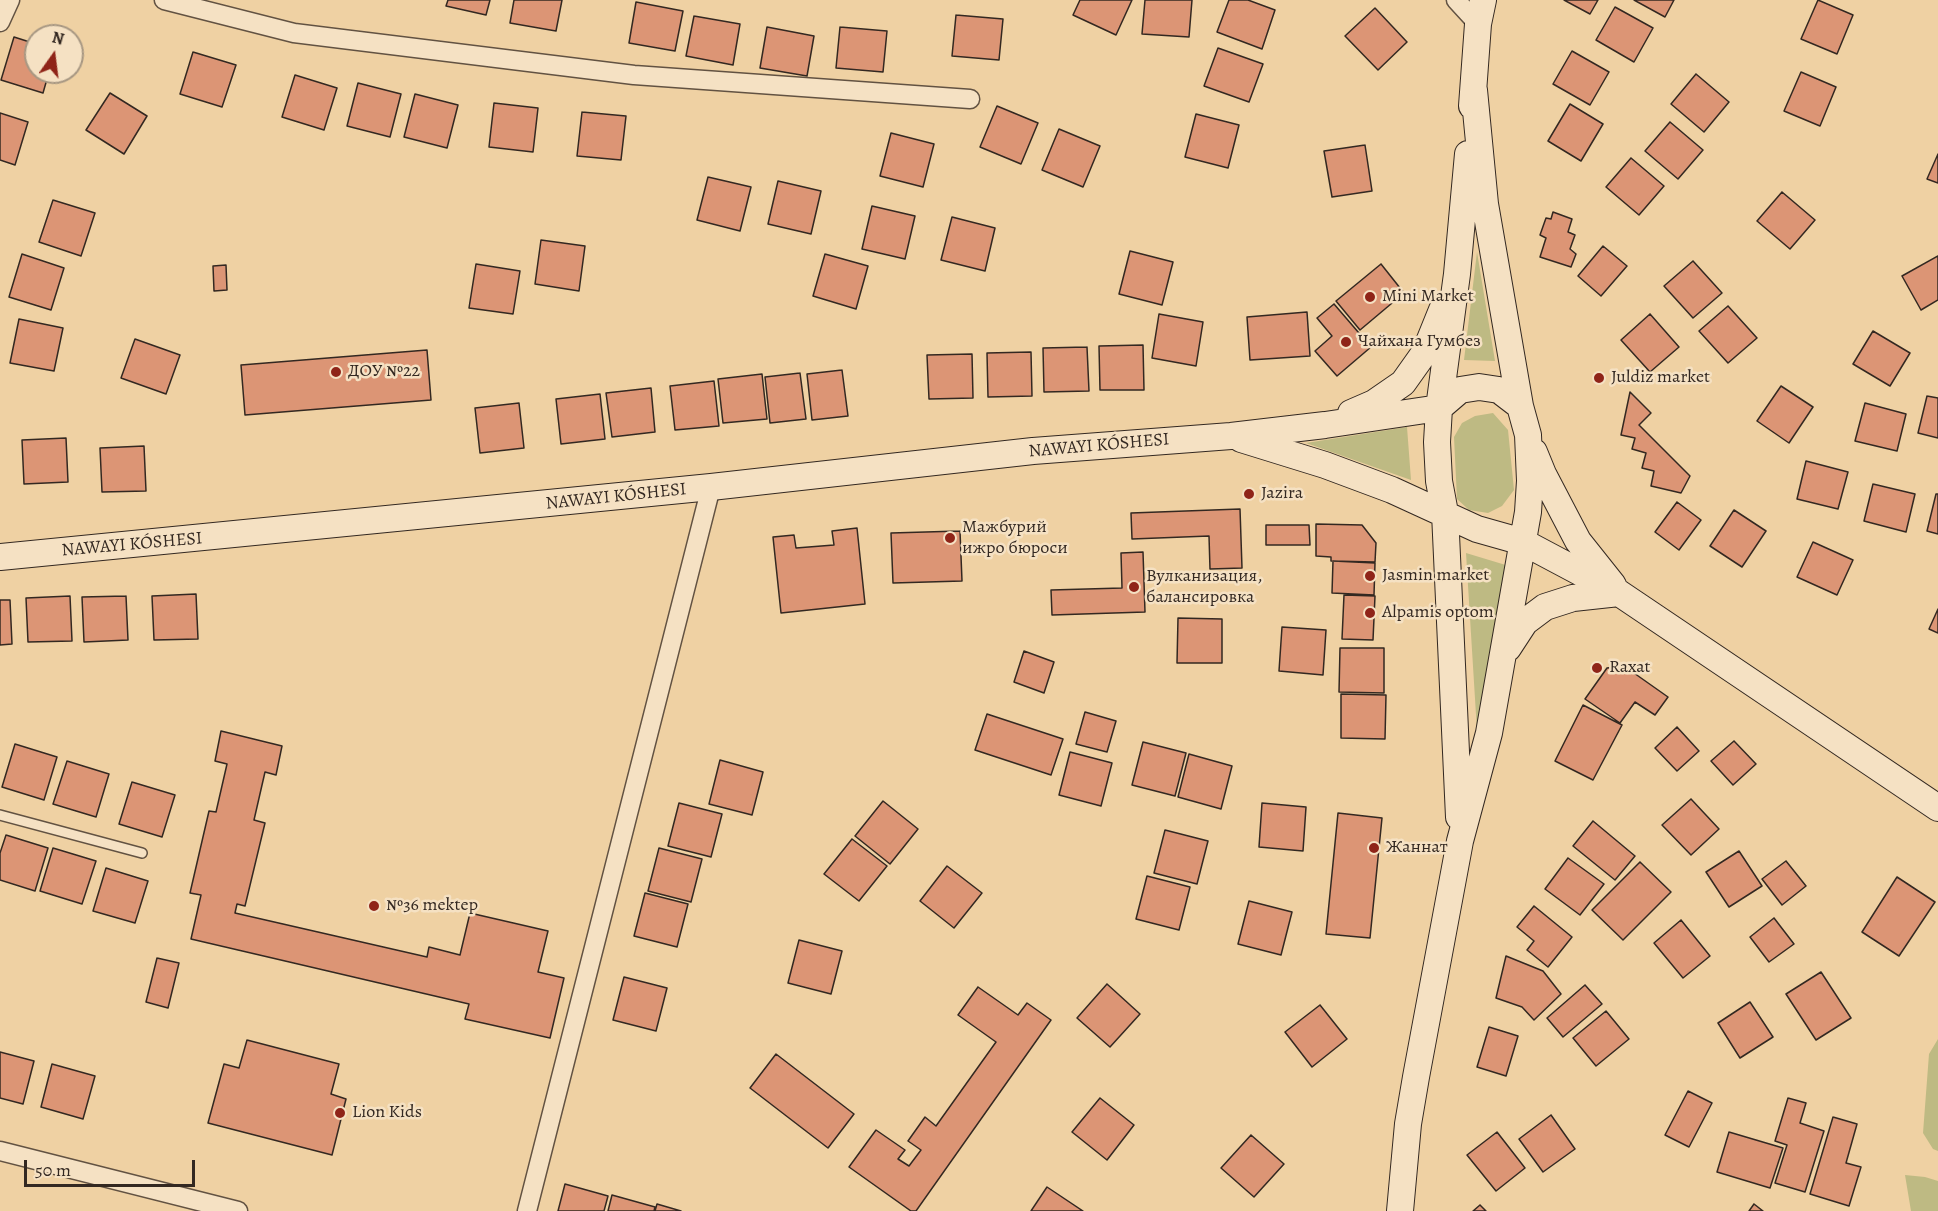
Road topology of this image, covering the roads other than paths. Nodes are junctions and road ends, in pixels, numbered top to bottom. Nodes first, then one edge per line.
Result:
1 (10, 0) edge
2 (164, 0) edge
3 (1456, 0) edge
4 (1481, 12) edge
5 (0, 22) edge
6 (1474, 90) junction
7 (970, 99) dead end
8 (1457, 274) junction
9 (1520, 406) junction
10 (1439, 408) junction
11 (1324, 425) junction
12 (1528, 435) junction
13 (1231, 436) junction
14 (711, 487) junction
15 (1445, 513) junction
16 (1523, 542) junction
17 (0, 557) edge
18 (1619, 593) junction
19 (1502, 656) junction
20 (1938, 808) edge
21 (0, 815) edge
22 (1460, 841) junction
23 (142, 853) dead end
24 (0, 1151) edge
25 (238, 1211) edge
26 (526, 1211) edge
27 (1400, 1211) edge

1 - 5 street
2 - 7 street
3 - 4 street
4 - 6 main road
6 - 8 main road
6 - 9 main road
8 - 10 main road
8 - 11 main road
9 - 10 main road
9 - 12 main road
10 - 11 main road
10 - 15 main road
11 - 13 main road
12 - 16 main road
12 - 18 main road
13 - 14 main road
13 - 15 main road
14 - 17 main road
14 - 26 street
15 - 16 main road
15 - 22 main road
16 - 18 main road
16 - 19 main road
18 - 19 main road
18 - 20 main road
19 - 22 main road
21 - 23 lane
22 - 27 main road
24 - 25 street

